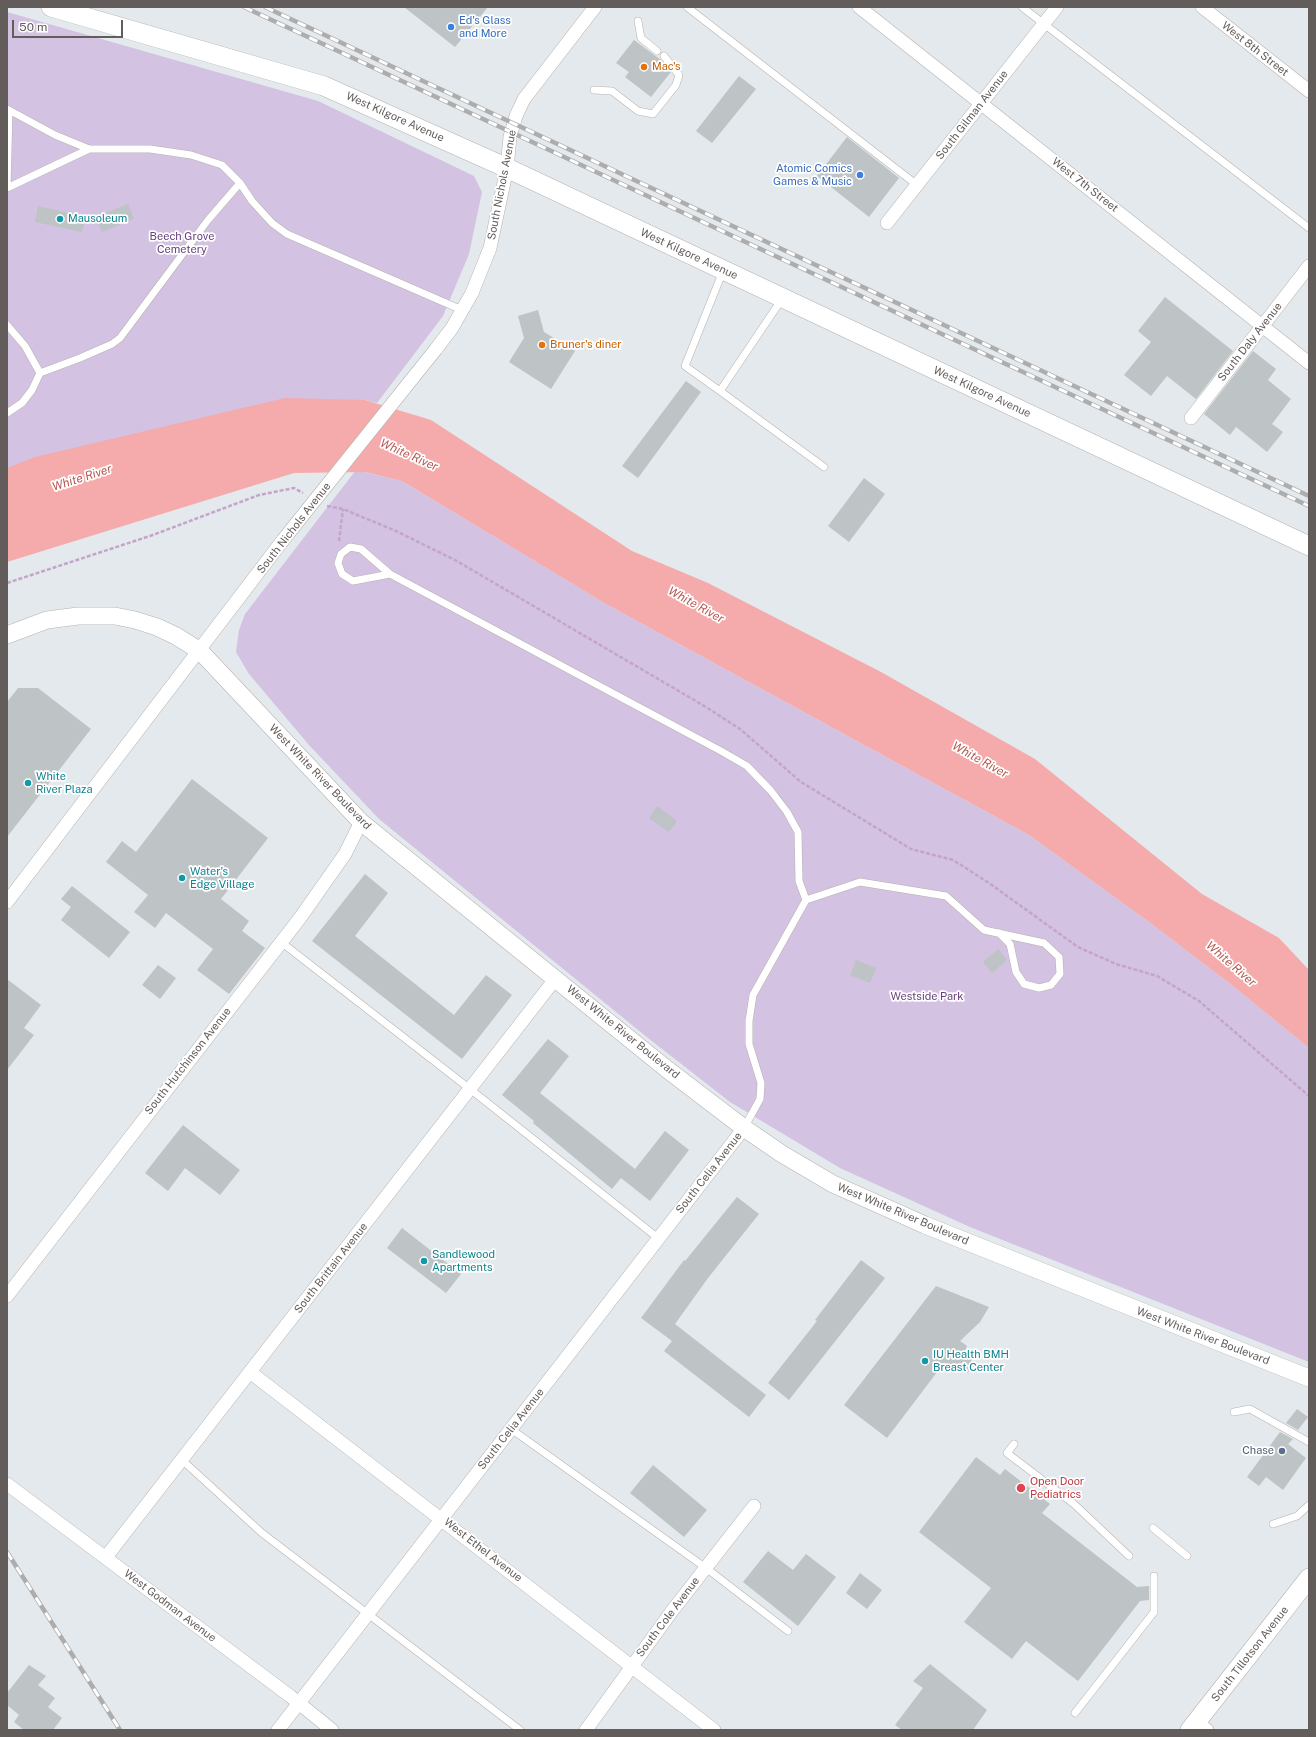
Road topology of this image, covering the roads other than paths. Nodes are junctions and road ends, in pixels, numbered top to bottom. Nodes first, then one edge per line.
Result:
1 (50, 7) edge
2 (595, 7) edge
3 (687, 7) edge
4 (859, 7) edge
5 (1022, 7) edge
6 (1057, 7) edge
7 (1202, 7) edge
8 (638, 21) dead end
9 (1044, 24) junction
10 (657, 51) dead end
11 (664, 56) dead end
12 (594, 90) dead end
13 (1309, 91) edge
14 (981, 103) junction
15 (8, 109) edge
16 (89, 149) junction
17 (507, 168) junction
18 (240, 183) junction
19 (917, 185) junction
20 (7, 188) edge
21 (888, 223) dead end
22 (1309, 228) edge
23 (1309, 266) edge
24 (724, 270) junction
25 (782, 298) junction
26 (462, 310) junction
27 (7, 325) edge
28 (1262, 326) junction
29 (1309, 363) edge
30 (40, 373) junction
31 (720, 390) junction
32 (7, 413) edge
33 (1191, 418) dead end
34 (824, 467) dead end
35 (1309, 546) edge
36 (390, 574) junction
37 (7, 635) edge
38 (200, 651) junction
39 (361, 822) junction
40 (806, 900) junction
41 (7, 902) edge
42 (999, 933) junction
43 (281, 942) junction
44 (556, 978) junction
45 (470, 1089) junction
46 (744, 1128) junction
47 (658, 1238) junction
48 (7, 1296) edge
49 (250, 1372) junction
50 (1309, 1378) edge
51 (1234, 1412) dead end
52 (511, 1429) junction
53 (1309, 1442) edge
54 (1014, 1444) dead end
55 (182, 1460) junction
56 (7, 1484) edge
57 (1309, 1505) edge
58 (754, 1506) dead end
59 (442, 1519) junction
60 (1273, 1524) dead end
61 (1153, 1528) dead end
62 (1130, 1556) dead end
63 (1187, 1556) dead end
64 (106, 1558) junction
65 (706, 1568) junction
66 (1154, 1576) dead end
67 (1309, 1578) edge
68 (368, 1613) junction
69 (788, 1631) dead end
70 (632, 1666) junction
71 (298, 1704) junction
72 (1075, 1713) dead end
73 (1198, 1727) edge
74 (278, 1730) edge
75 (332, 1730) edge
76 (520, 1730) edge
77 (586, 1730) edge
78 (714, 1730) edge

1 - 17 main road, West Kilgore Avenue
2 - 17 street, South Nichols Avenue
3 - 19 lane
4 - 14 street, West 7th Street
5 - 9 lane
6 - 9 street, South Gilman Avenue
7 - 13 street, West 8th Street
8 - 10 lane
9 - 14 street, South Gilman Avenue
9 - 22 lane
11 - 12 lane
14 - 19 street, South Gilman Avenue
14 - 28 street, West 7th Street
15 - 16 lane
15 - 20 lane
16 - 18 lane
16 - 20 lane
17 - 24 main road, West Kilgore Avenue
17 - 26 street, South Nichols Avenue
18 - 26 lane
18 - 30 lane
19 - 21 street, South Gilman Avenue
23 - 28 street, South Daly Avenue
24 - 25 main road, West Kilgore Avenue
24 - 31 lane
25 - 31 lane
25 - 35 main road, West Kilgore Avenue
26 - 38 street, South Nichols Avenue, bridge
27 - 30 lane
28 - 29 street, West 7th Street
28 - 33 street, South Daly Avenue
30 - 32 lane
31 - 34 lane
36 - 36 lane
36 - 40 lane
37 - 38 street, West White River Boulevard
38 - 39 street, West White River Boulevard
38 - 41 street, South Nichols Avenue
39 - 43 street, South Hutchinson Avenue
39 - 44 street, West White River Boulevard
40 - 42 lane
40 - 46 lane
42 - 42 lane
43 - 45 lane
43 - 48 street, South Hutchinson Avenue
44 - 45 street, South Brittain Avenue
44 - 46 street, West White River Boulevard
45 - 47 lane
45 - 49 street, South Brittain Avenue
46 - 47 street, South Celia Avenue
46 - 50 street, West White River Boulevard
47 - 52 street, South Celia Avenue
49 - 55 street, South Brittain Avenue
49 - 59 street, West Ethel Avenue
51 - 53 lane
52 - 59 street, South Celia Avenue
52 - 65 lane
54 - 62 lane
55 - 64 street, South Brittain Avenue
55 - 68 lane
56 - 64 street, West Godman Avenue
57 - 60 lane
58 - 65 street, South Cole Avenue
59 - 68 street, South Celia Avenue
59 - 70 street, West Ethel Avenue
61 - 63 lane
64 - 71 street, West Godman Avenue
65 - 69 lane
65 - 70 street, South Cole Avenue
66 - 72 lane
67 - 73 main road, South Tillotson Avenue
68 - 71 street, South Celia Avenue
68 - 76 lane
70 - 77 street, South Cole Avenue
70 - 78 street, West Ethel Avenue
71 - 74 street, South Celia Avenue
71 - 75 street, West Godman Avenue

